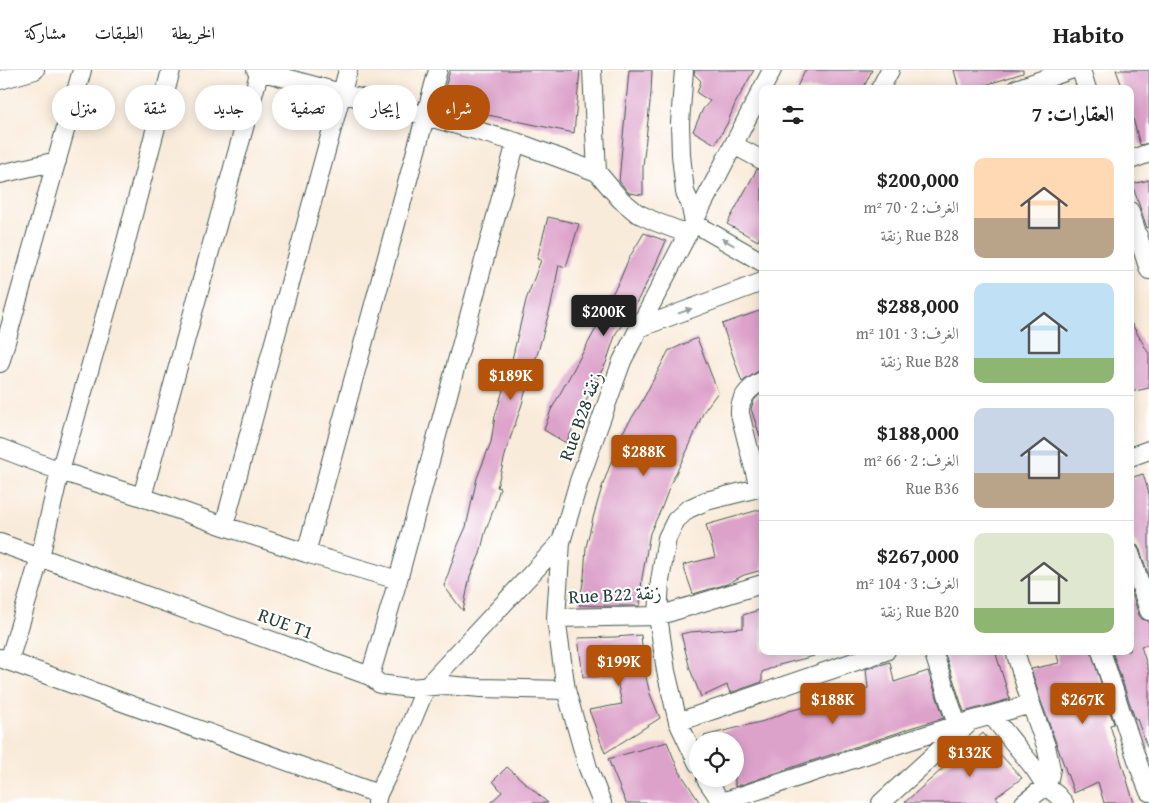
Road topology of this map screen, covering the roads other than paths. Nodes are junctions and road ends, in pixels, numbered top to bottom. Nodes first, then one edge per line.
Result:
1 (35, 70) edge
2 (82, 70) edge
3 (171, 70) edge
4 (259, 70) edge
5 (348, 70) edge
6 (438, 70) edge
7 (592, 70) edge
8 (684, 70) edge
9 (772, 70) edge
10 (890, 70) edge
11 (1070, 70) edge
12 (1080, 70) edge
13 (0, 80) edge
14 (312, 85) edge
15 (764, 85) edge
16 (882, 85) edge
17 (1027, 85) edge
18 (1086, 85) edge
19 (343, 86) edge
20 (343, 94) edge
21 (759, 96) edge
22 (426, 116) junction
23 (331, 130) edge
24 (516, 142) junction
25 (734, 145) junction
26 (1149, 153) edge
27 (759, 158) edge
28 (1134, 159) edge
29 (57, 161) junction
30 (597, 172) junction
31 (0, 174) edge
32 (1134, 223) edge
33 (691, 228) junction
34 (759, 261) edge
35 (1149, 270) edge
36 (759, 283) edge
37 (5, 327) edge
38 (639, 328) junction
39 (0, 363) edge
40 (759, 382) edge
41 (0, 448) edge
42 (1149, 450) edge
43 (1134, 456) edge
44 (60, 471) junction
45 (759, 480) edge
46 (759, 488) edge
47 (142, 497) junction
48 (224, 526) junction
49 (561, 542) junction
50 (0, 543) edge
51 (306, 553) junction
52 (40, 557) junction
53 (1134, 565) edge
54 (398, 580) junction
55 (759, 585) edge
56 (1149, 611) edge
57 (658, 616) junction
58 (556, 618) junction
59 (874, 655) edge
60 (934, 655) edge
61 (1015, 655) edge
62 (1103, 655) edge
63 (5, 660) edge
64 (370, 676) junction
65 (426, 687) junction
66 (566, 690) junction
67 (1031, 704) junction
68 (992, 716) junction
69 (678, 722) junction
70 (964, 723) junction
71 (689, 745) edge
72 (1145, 768) edge
73 (1046, 786) junction
74 (711, 787) edge
75 (1149, 792) edge
76 (377, 798) edge
77 (602, 803) edge
78 (722, 803) edge
79 (882, 803) edge
80 (1024, 803) edge
81 (1064, 803) edge

1 - 13 street
2 - 29 street
3 - 44 street
4 - 14 street
4 - 47 street
5 - 19 street
6 - 22 street
7 - 30 street
8 - 33 street
9 - 15 street, Rue B28 زنقة
10 - 16 street
11 - 17 street
12 - 18 street
20 - 22 street
21 - 25 street, Rue B28 زنقة
22 - 24 street
22 - 51 street
23 - 48 street
24 - 30 street
24 - 54 street
25 - 27 street
25 - 33 street, Rue B28 زنقة
26 - 28 street
29 - 31 street
29 - 37 street
30 - 33 street
32 - 35 street
34 -> 33 street
33 - 38 street, Rue B28 زنقة
38 -> 36 street
37 - 39 street
38 - 49 street, Rue B28 زنقة
40 - 45 street
41 - 44 street
42 - 43 street
44 - 47 street
44 - 52 street
46 - 57 street
47 - 48 street
48 - 51 street
49 - 58 street, Rue B28 زنقة
49 - 65 street
50 - 52 street, RUE T1
51 - 54 street
52 - 63 street
52 - 64 street, RUE T1
53 - 56 street
54 - 64 street
55 - 57 street, Rue B22 زنقة
57 - 58 street, Rue B22 زنقة
57 - 69 street
58 - 66 street, Rue B28 زنقة
59 - 69 street
60 - 70 street
61 - 67 street
62 - 72 street
63 - 76 street
64 - 65 street, RUE T1
65 - 66 street, RUE T1
65 - 76 street
66 - 77 street, Rue B28 زنقة
67 - 68 street
67 - 73 street
68 - 70 street
68 - 73 street
69 - 71 street
70 - 78 street
70 - 79 street
72 - 75 street
73 - 80 street
73 - 81 street
74 - 78 street

